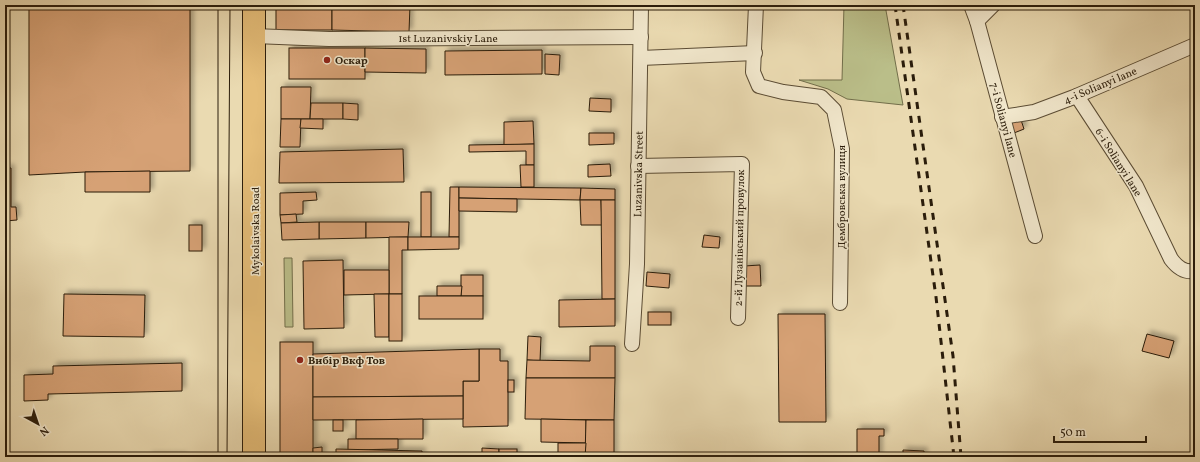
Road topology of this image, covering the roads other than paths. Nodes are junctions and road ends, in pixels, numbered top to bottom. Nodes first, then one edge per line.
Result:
1 (254, 5) edge
2 (641, 5) edge
3 (756, 5) edge
4 (972, 5) edge
5 (994, 5) edge
6 (977, 21) junction
7 (254, 36) junction
8 (641, 37) junction
9 (1195, 45) edge
10 (755, 53) junction
11 (641, 58) junction
12 (1077, 96) junction
13 (1002, 117) junction
14 (638, 166) junction
15 (1035, 236) dead end
16 (1188, 270) edge
17 (840, 303) dead end
18 (738, 318) dead end
19 (632, 344) dead end
20 (254, 457) edge

1 - 7 main road, Mykolaivska Road
2 - 8 street, Luzanivska Street
3 - 10 street, Дембровська вулиця
4 - 6 street, 7-i Solianyi lane
5 - 6 street
6 - 13 street, 7-i Solianyi lane
7 - 8 street, 1st Luzanivskiy Lane
7 - 20 main road, Mykolaivska Road
8 - 11 street, Luzanivska Street
9 - 12 street, 4-i Solianyi lane
10 - 11 street
10 - 17 street, Дембровська вулиця
11 - 14 street, Luzanivska Street
12 - 13 street, 4-i Solianyi lane
12 - 16 street, 6-i Solianyi lane
13 - 15 street, 7-i Solianyi lane
14 - 18 street, 2-й Лузанівський провулок
14 - 19 street, Luzanivska Street

